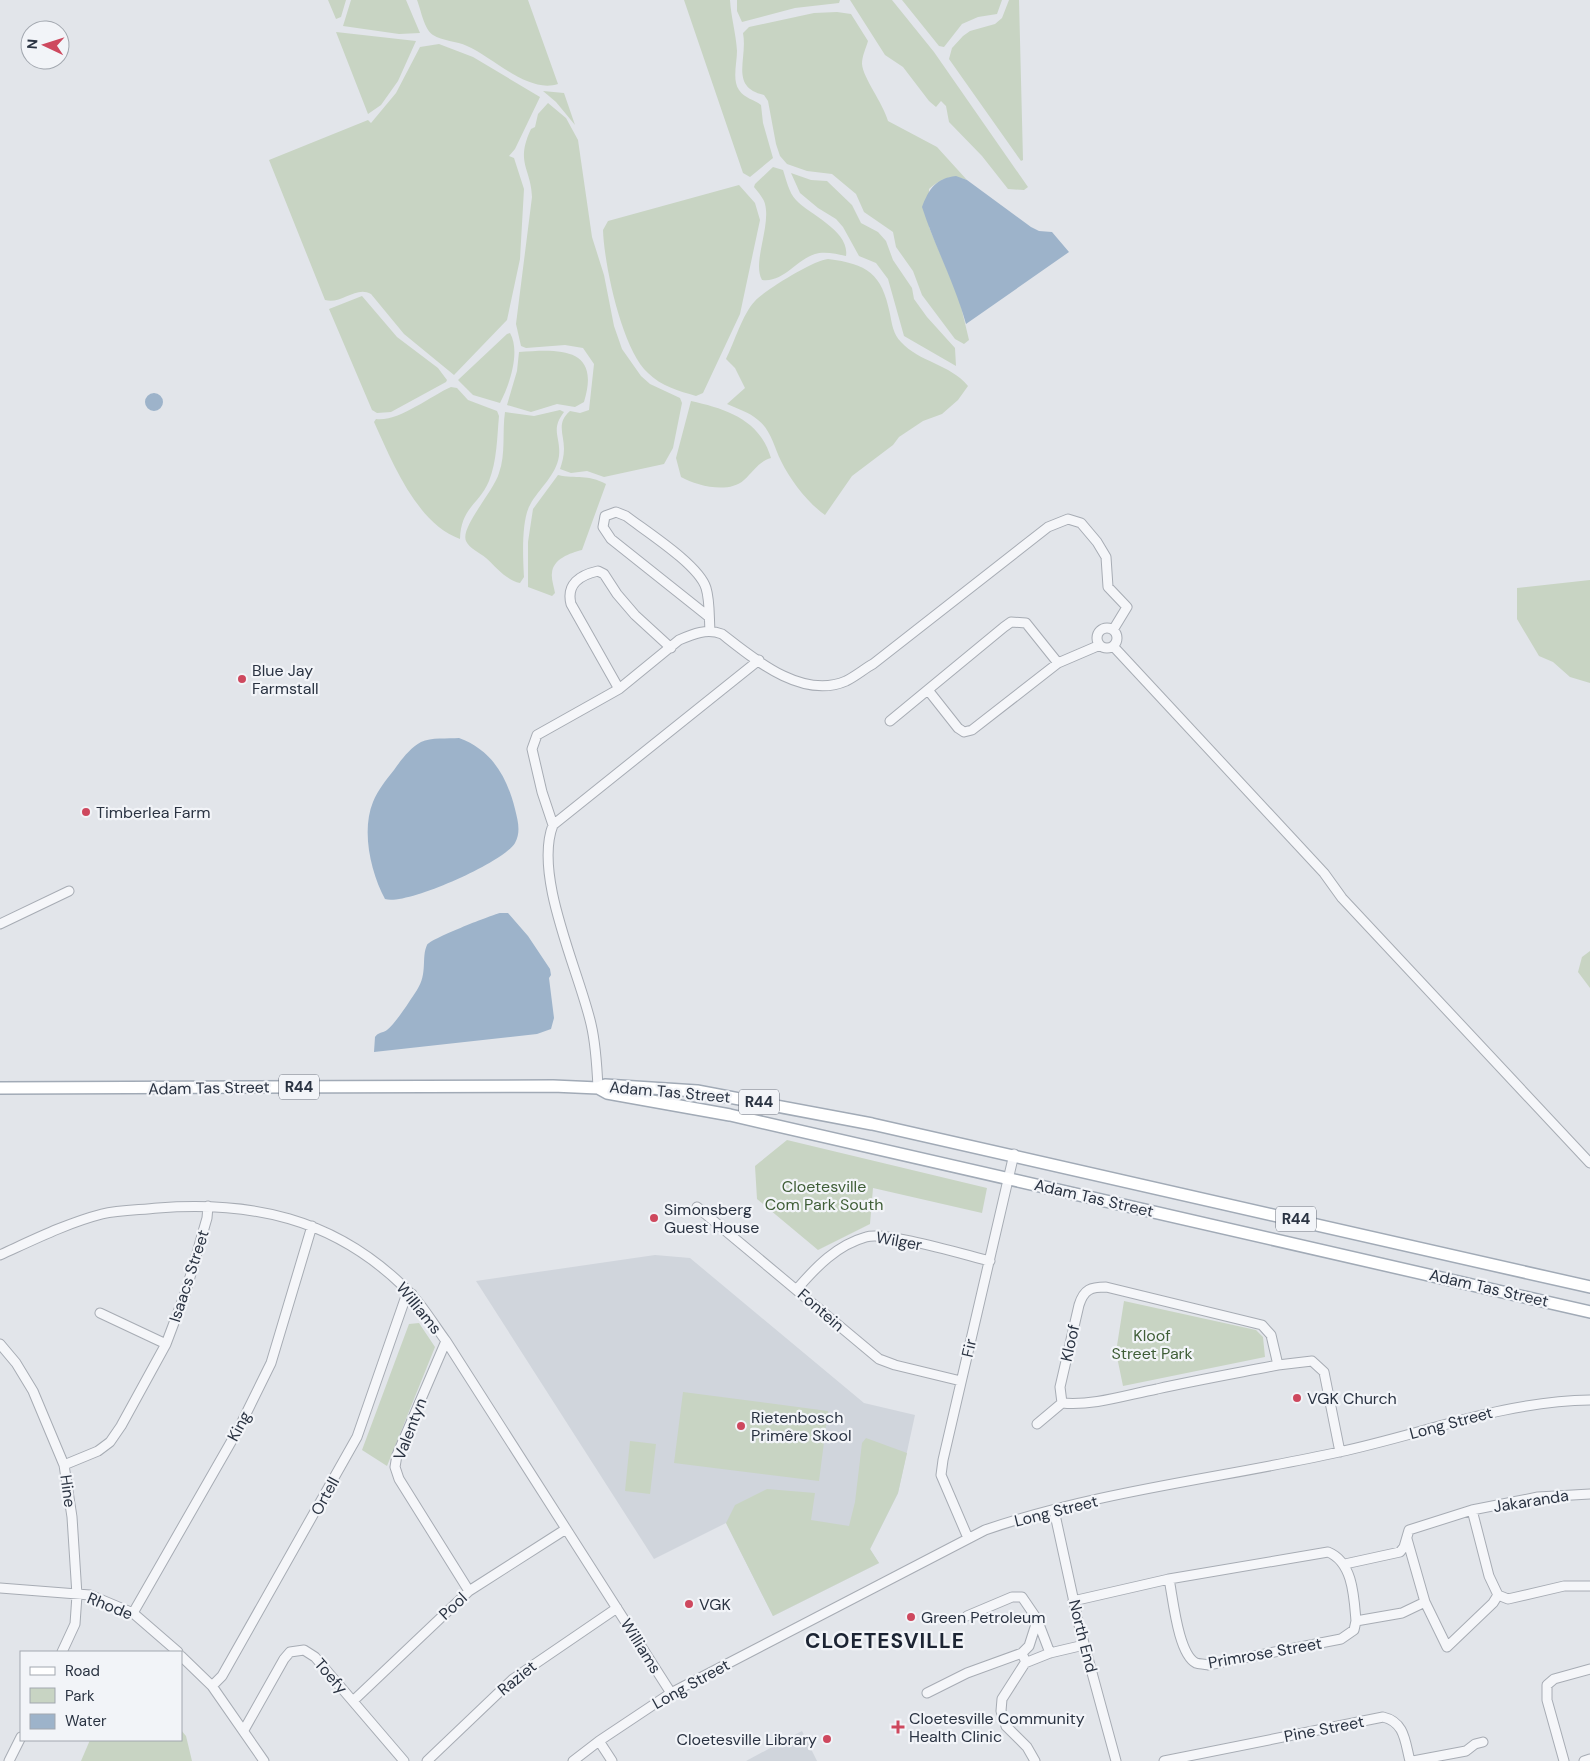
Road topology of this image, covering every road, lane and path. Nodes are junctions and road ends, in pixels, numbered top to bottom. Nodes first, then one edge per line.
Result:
1 (709, 617) junction
2 (1113, 630) junction
3 (710, 631) junction
4 (1100, 645) junction
5 (1113, 646) junction
6 (671, 648) junction
7 (759, 660) junction
8 (1058, 663) junction
9 (619, 689) junction
10 (928, 690) junction
11 (890, 721) dead end
12 (553, 825) junction
13 (69, 891) dead end
14 (0, 924) edge
15 (0, 1088) edge
16 (598, 1088) junction
17 (1014, 1154) junction
18 (1590, 1163) edge
19 (1008, 1178) junction
20 (208, 1206) junction
21 (697, 1207) dead end
22 (312, 1226) junction
23 (0, 1255) edge
24 (990, 1261) junction
25 (1590, 1287) edge
26 (797, 1289) junction
27 (412, 1294) junction
28 (1590, 1312) edge
29 (100, 1313) dead end
30 (446, 1341) junction
31 (0, 1344) edge
32 (166, 1344) junction
33 (1278, 1365) junction
34 (962, 1381) junction
35 (1590, 1400) edge
36 (1062, 1403) junction
37 (1037, 1424) dead end
38 (1340, 1452) junction
39 (64, 1464) junction
40 (1590, 1494) edge
41 (1054, 1510) junction
42 (1472, 1510) junction
43 (566, 1529) junction
44 (968, 1538) junction
45 (1407, 1539) junction
46 (1345, 1564) junction
47 (1169, 1579) junction
48 (1590, 1586) edge
49 (0, 1588) edge
50 (469, 1591) junction
51 (77, 1595) junction
52 (1498, 1595) junction
53 (1073, 1601) junction
54 (1425, 1602) junction
55 (617, 1608) junction
56 (133, 1613) junction
57 (967, 1616) dead end
58 (1038, 1619) junction
59 (1356, 1621) junction
60 (1084, 1645) junction
61 (62, 1651) edge
62 (177, 1651) edge
63 (1022, 1652) junction
64 (1050, 1653) junction
65 (182, 1657) edge
66 (1025, 1663) junction
67 (1590, 1669) edge
68 (212, 1686) junction
69 (671, 1693) junction
70 (927, 1693) dead end
71 (353, 1701) junction
72 (244, 1730) junction
73 (20, 1739) edge
74 (598, 1741) junction
75 (1483, 1742) dead end
76 (1211, 1756) edge
77 (1590, 1759) edge
78 (9, 1761) edge
79 (264, 1761) edge
80 (404, 1761) edge
81 (427, 1761) edge
82 (573, 1761) edge
83 (612, 1761) edge
84 (1035, 1761) edge
85 (1116, 1761) edge
86 (1164, 1761) edge
87 (1412, 1761) edge
88 (1564, 1761) edge
89 (1584, 1761) edge

1 - 1 street
1 - 3 street
2 - 4 street
2 - 5 street
2 - 7 street
3 - 6 street
3 - 7 street
4 - 5 street
4 - 8 street
5 - 18 street
6 - 9 street
6 - 9 street
7 - 12 street
8 - 10 street
8 - 10 street
9 - 12 street
10 - 11 street
12 - 16 street
13 - 14 street
15 - 16 main road, Adam Tas Street / R44
16 - 17 main road, Adam Tas Street / R44
16 - 19 main road, Adam Tas Street / R44
17 - 19 street, Fir
17 - 25 main road, Adam Tas Street / R44
19 - 24 street, Fir
19 - 28 main road, Adam Tas Street / R44
20 - 22 street, Williams
20 - 23 street, Williams
20 - 32 street, Isaacs Street
21 - 26 street, Fontein
22 - 27 street, Williams
22 - 56 street, King
24 - 26 street, Wilger
24 - 34 street, Fir
26 - 34 street, Fontein
27 - 30 street, Williams
27 - 68 street, Ortell
29 - 32 street, Isaacs Street
30 - 43 street, Williams
30 - 50 street, Valentyn
31 - 39 street, Hine
32 - 39 street, Isaacs Street
33 - 36 street
33 - 36 street, Kloof
33 - 38 street
34 - 44 street, Fir
35 - 38 street, Long Street
36 - 37 street
38 - 41 street, Long Street
39 - 51 street, Hine
40 - 42 street, Jakaranda
41 - 44 street, Long Street
41 - 53 street, North End
42 - 45 street, Jakaranda
42 - 52 street, Jakaranda
43 - 50 street, Pool
43 - 55 street, Williams
44 - 69 street, Long Street
45 - 46 street
45 - 54 street
46 - 47 street
46 - 59 street
47 - 53 street
47 - 59 street, Primrose Street
48 - 52 street
49 - 51 street, Rhode
50 - 71 street, Pool
51 - 56 street, Rhode
51 - 61 street, Hine
52 - 54 street
53 - 60 street, North End
54 - 59 street
55 - 69 street, Williams
55 - 81 street, Raziet
56 - 62 street, Rhode
57 - 58 street
58 - 63 street
58 - 64 street
60 - 64 street
60 - 85 street, North End
63 - 66 street
63 - 70 street
64 - 66 street
65 - 68 street
66 - 84 street
67 - 88 street
68 - 72 street
69 - 74 street, Long Street
71 - 72 street, Toefy
71 - 80 street, Toefy
72 - 79 street
73 - 78 street
74 - 82 street, Long Street
74 - 83 street
75 - 87 street
76 - 86 street, Pine Street
76 - 87 street, Pine Street
77 - 89 street

